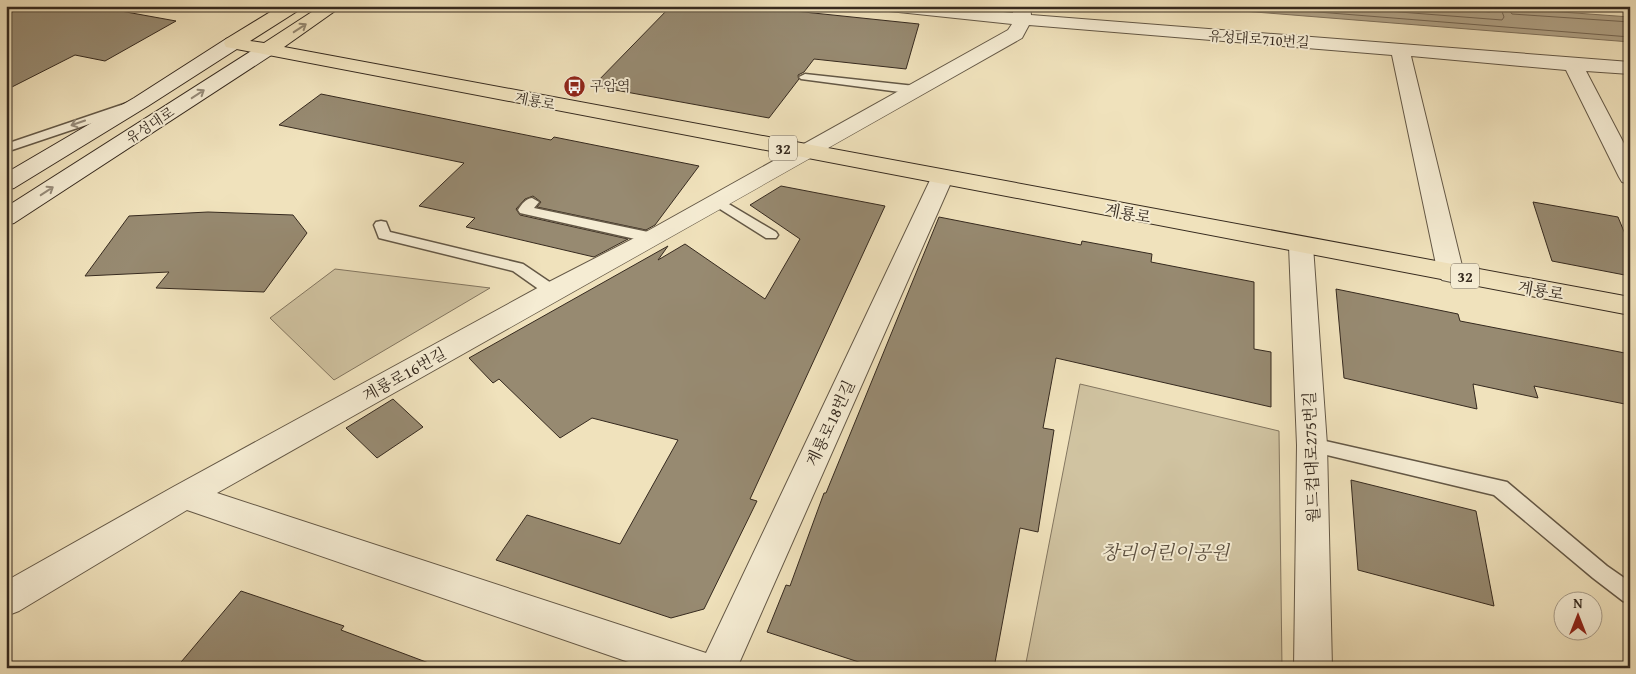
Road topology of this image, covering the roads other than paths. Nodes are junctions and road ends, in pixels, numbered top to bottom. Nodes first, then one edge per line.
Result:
1 (293, 6) edge
2 (333, 6) edge
3 (889, 6) edge
4 (1022, 13) edge
5 (233, 43) junction
6 (266, 50) junction
7 (1400, 50) junction
8 (1574, 66) junction
9 (1630, 68) edge
10 (805, 77) dead end
11 (915, 90) junction
12 (141, 102) junction
13 (6, 148) edge
14 (804, 152) junction
15 (1630, 176) edge
16 (942, 178) junction
17 (6, 183) edge
18 (717, 201) junction
19 (532, 202) dead end
20 (6, 218) edge
21 (381, 225) dead end
22 (771, 235) dead end
23 (653, 238) junction
24 (1301, 246) junction
25 (1451, 274) junction
26 (552, 291) junction
27 (1630, 306) edge
28 (1312, 445) junction
29 (184, 496) junction
30 (1630, 594) edge
31 (6, 600) edge
32 (699, 668) edge
33 (718, 668) edge
34 (1313, 668) edge

1 - 5 main road, 유성대로
6 -> 2 main road
3 - 4 street, 유성대로710번길
4 - 7 street, 유성대로710번길
4 - 11 street
5 - 6 main road, 32
5 - 12 street, 유성대로
6 - 14 main road, 계룡로 / 32
20 -> 6 street, 유성대로
7 - 8 street, 유성대로710번길
7 - 25 street
8 - 9 street, 유성대로710번길
8 - 15 street
10 - 11 lane
11 - 14 street
12 -> 13 lane
12 - 17 street, 유성대로
14 - 16 main road, 계룡로 / 32
14 - 18 street, 계룡로16번길
16 - 24 main road, 계룡로 / 32
16 - 33 street, 계룡로18번길
18 - 22 lane
18 - 23 street, 계룡로16번길
19 - 23 lane
21 - 26 lane
23 - 26 street, 계룡로16번길
24 - 25 main road, 계룡로 / 32
24 - 28 street, 월드컵대로275번길
25 - 27 main road, 계룡로 / 32
26 - 29 street, 계룡로16번길
28 - 30 lane
28 - 34 street, 월드컵대로275번길
29 - 31 street, 계룡로16번길
29 - 32 street

